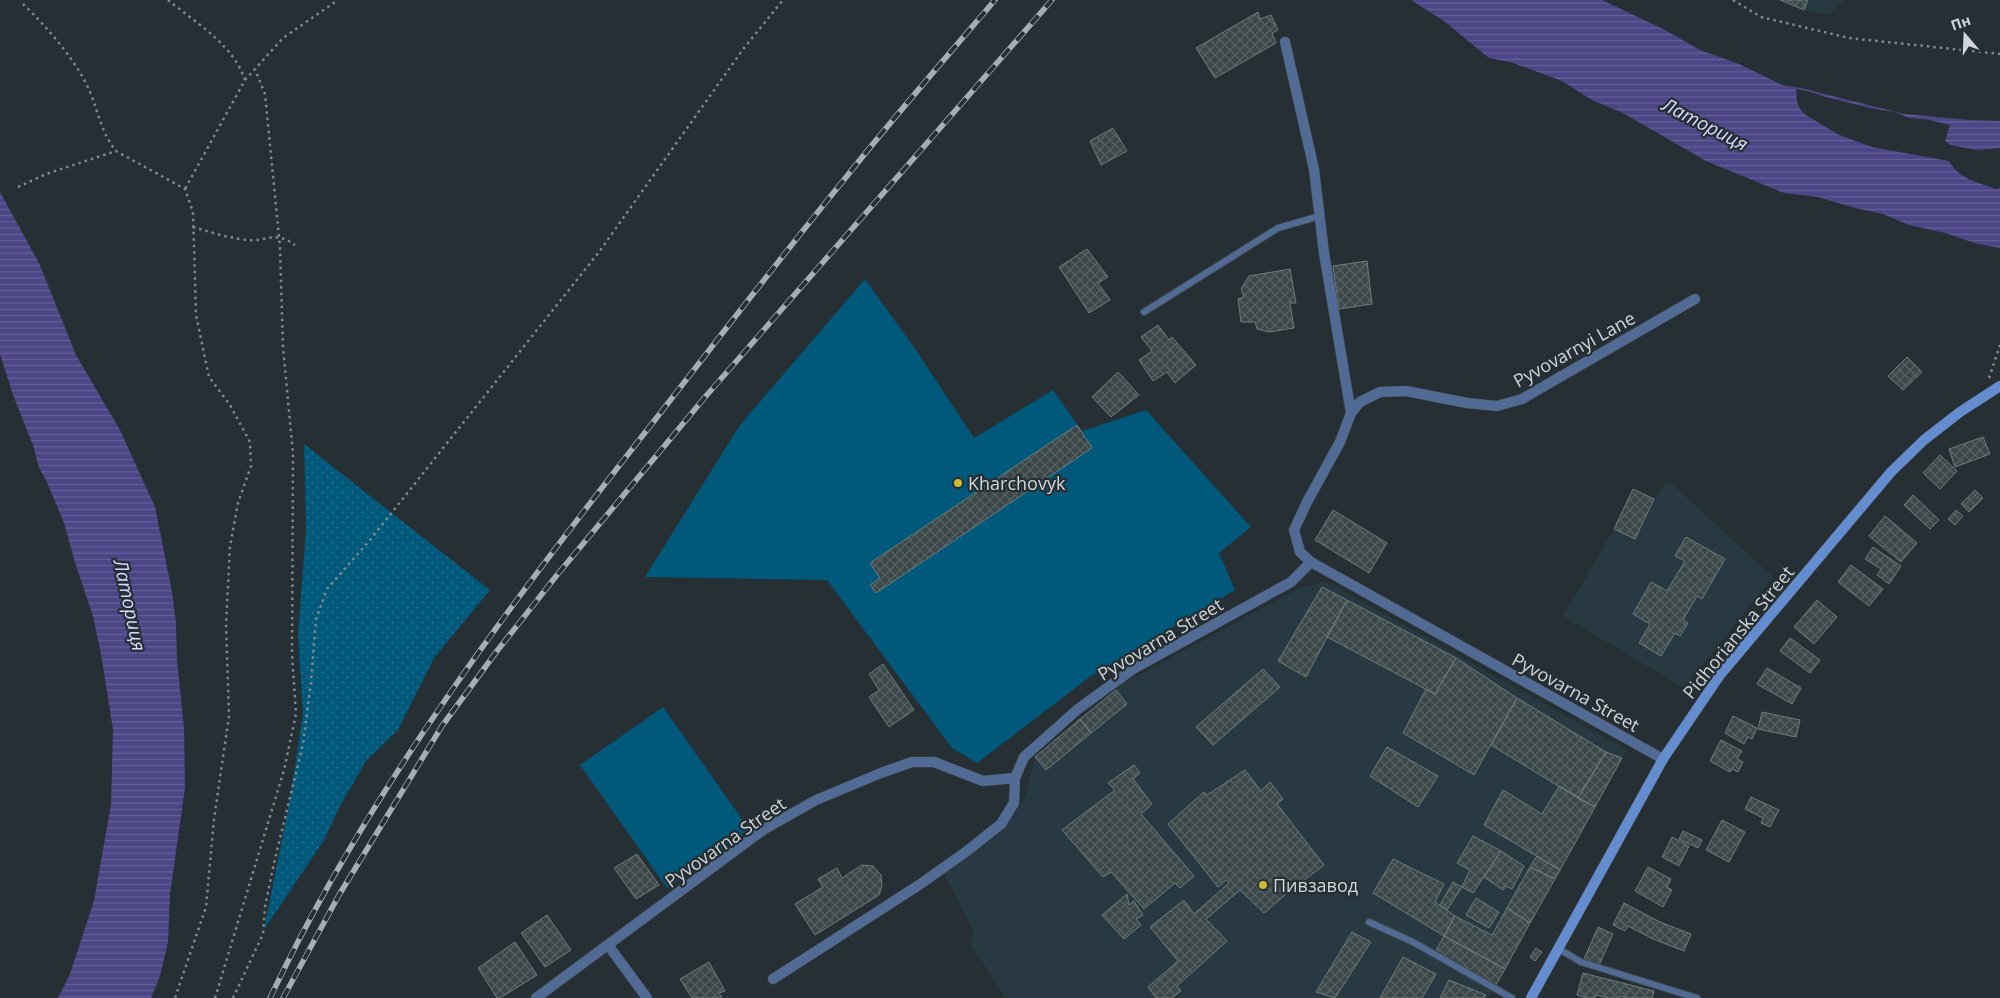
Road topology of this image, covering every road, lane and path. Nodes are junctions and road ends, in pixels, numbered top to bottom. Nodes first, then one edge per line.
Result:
1 (168, 0) edge
2 (338, 0) edge
3 (783, 0) edge
4 (1733, 0) edge
5 (24, 4) dead end
6 (1285, 42) dead end
7 (2000, 54) edge
8 (255, 69) junction
9 (245, 80) junction
10 (116, 151) junction
11 (18, 186) dead end
12 (185, 189) junction
13 (1320, 216) junction
14 (193, 227) junction
15 (279, 238) junction
16 (296, 245) dead end
17 (1695, 299) dead end
18 (1144, 312) dead end
19 (2000, 345) edge
20 (2000, 386) edge
21 (1986, 395) junction
22 (1351, 413) junction
23 (1311, 562) junction
24 (1663, 759) junction
25 (1015, 778) junction
26 (1369, 922) dead end
27 (608, 945) junction
28 (1559, 949) junction
29 (774, 979) dead end
30 (175, 998) edge
31 (215, 998) edge
32 (233, 998) edge
33 (536, 998) edge
34 (647, 998) edge
35 (1512, 998) edge
36 (1531, 998) edge
37 (1698, 998) edge

1 - 9 path
2 - 8 path
3 - 32 path
4 - 7 path
5 - 10 path
6 - 13 street, Pyvovarnyi Lane
8 - 9 path
8 - 15 path
9 - 12 path
10 - 11 path
10 - 12 path
12 - 14 path
13 - 18 lane
13 - 22 street, Pyvovarnyi Lane
14 - 15 path
14 - 30 path
15 - 16 path
15 - 31 path
17 - 22 street, Pyvovarnyi Lane
19 - 21 path
20 - 21 main road, Pidhorianska Street
21 - 24 main road, Pidhorianska Street
22 - 23 street, Pyvovarnyi Lane
23 - 24 street, Pyvovarna Street
23 - 25 street, Pyvovarna Street
24 - 28 main road, Pidhorianska Street
25 - 27 street, Pyvovarna Street
25 - 29 street
26 - 35 lane
27 - 33 street, Pyvovarna Street
27 - 34 street
28 - 36 main road, Pidhorianska Street
28 - 37 lane

